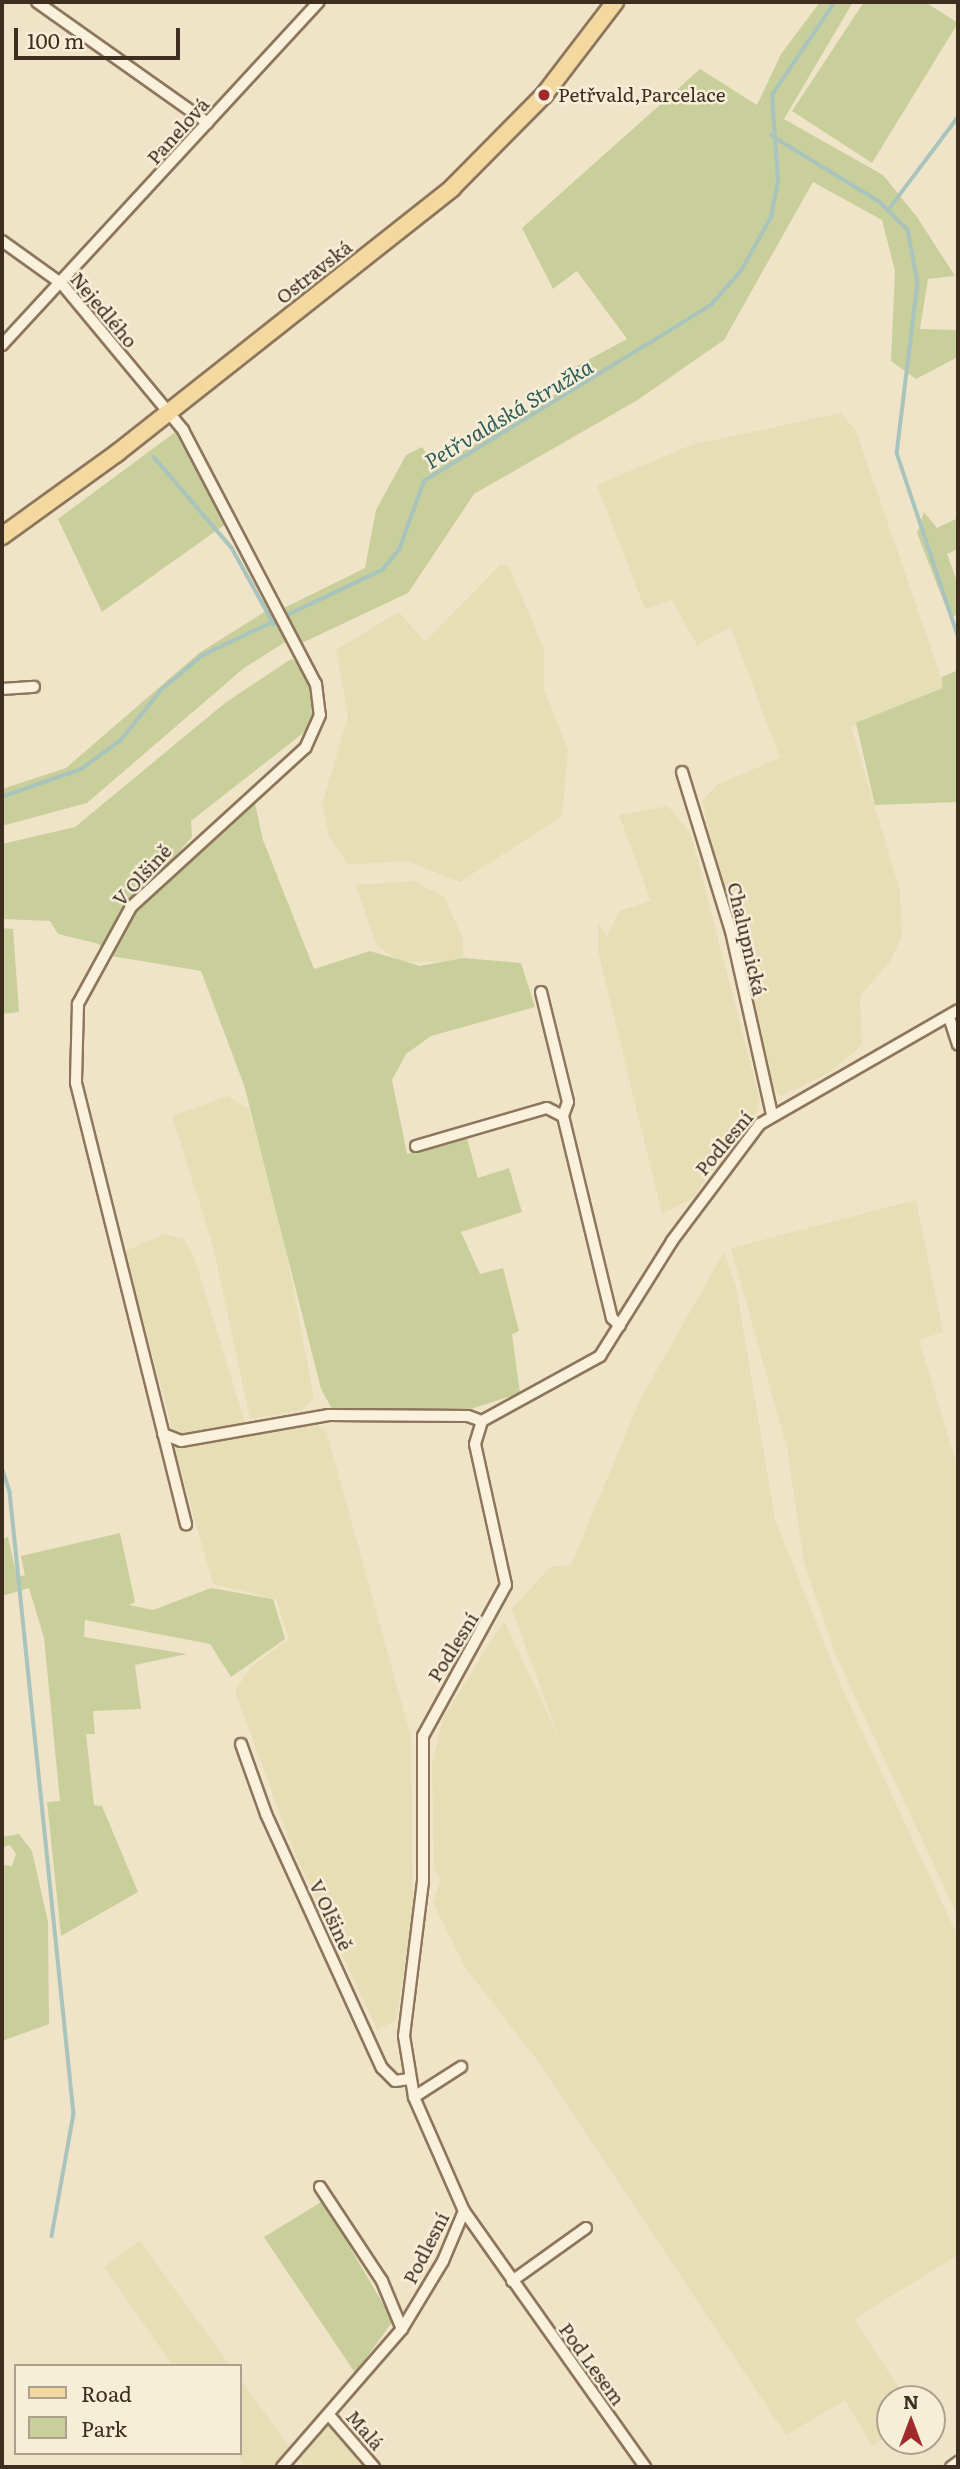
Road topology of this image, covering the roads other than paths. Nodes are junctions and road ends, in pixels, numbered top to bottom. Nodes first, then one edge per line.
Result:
1 (37, 2) edge
2 (320, 2) edge
3 (615, 2) edge
4 (208, 123) junction
5 (2, 241) edge
6 (62, 284) junction
7 (2, 345) edge
8 (169, 412) junction
9 (2, 536) edge
10 (34, 687) dead end
11 (2, 690) edge
12 (682, 772) dead end
13 (541, 992) dead end
14 (958, 1010) edge
15 (948, 1017) junction
16 (958, 1045) edge
17 (772, 1115) junction
18 (563, 1116) junction
19 (416, 1146) dead end
20 (620, 1326) junction
21 (482, 1421) junction
22 (163, 1434) junction
23 (186, 1525) dead end
24 (241, 1744) dead end
25 (461, 2067) dead end
26 (409, 2079) junction
27 (414, 2097) junction
28 (320, 2187) dead end
29 (464, 2211) junction
30 (586, 2228) dead end
31 (512, 2281) junction
32 (402, 2329) junction
33 (329, 2415) junction
34 (958, 2462) edge
35 (282, 2467) edge
36 (374, 2467) edge
37 (645, 2467) edge
38 (951, 2467) edge

1 - 4 street
2 - 4 street, Panelová
3 - 8 main road, Ostravská
4 - 6 street, Panelová
5 - 6 street, Nejedlého
6 - 7 street, Panelová
6 - 8 street, Nejedlého
8 - 9 main road, Ostravská
8 - 22 street, V Olšině
10 - 11 street
12 - 17 street, Chalupnická
13 - 18 street
14 - 15 street, Podlesní
15 - 16 street
15 - 17 street, Podlesní
17 - 20 street, Podlesní
18 - 19 street
18 - 20 street
20 - 21 street, Podlesní
21 - 22 street
21 - 26 street, Podlesní
22 - 23 street, V Olšině
24 - 26 street, V Olšině
25 - 27 street
26 - 27 street, Podlesní
27 - 29 street, Podlesní
28 - 32 street
29 - 31 street, Pod Lesem
29 - 32 street, Podlesní
30 - 31 street
31 - 37 street, Pod Lesem
32 - 33 street, Podlesní
33 - 35 street, Podlesní
33 - 36 street, Malá
34 - 38 street

